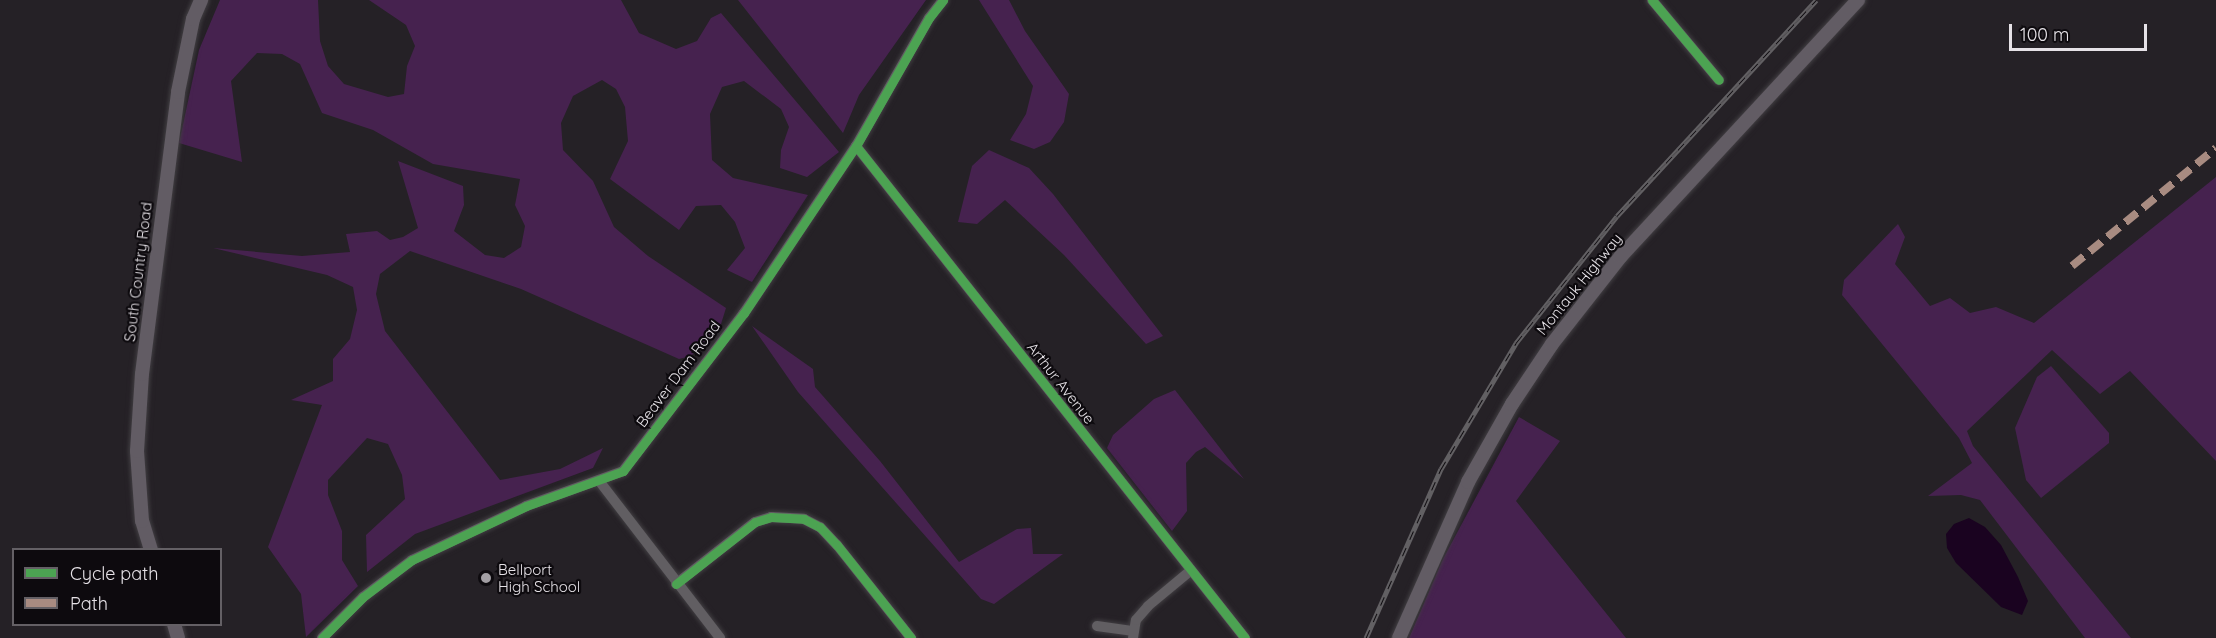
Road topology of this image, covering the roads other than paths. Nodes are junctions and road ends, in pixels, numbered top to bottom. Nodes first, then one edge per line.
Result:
1 (201, 0) edge
2 (943, 0) edge
3 (1652, 0) edge
4 (1858, 0) edge
5 (1719, 80) dead end
6 (856, 146) junction
7 (600, 482) junction
8 (151, 548) edge
9 (1190, 571) junction
10 (676, 584) junction
11 (1097, 626) dead end
12 (1133, 634) edge
13 (322, 638) edge
14 (720, 638) edge
15 (911, 638) edge
16 (1245, 638) edge
17 (1399, 638) edge

1 - 8 main road, South Country Road
2 - 6 street, Beaver Dam Road
3 - 5 street
4 - 17 main road, Montauk Highway
6 - 7 street, Beaver Dam Road
6 - 9 street, Arthur Avenue
7 - 10 street
7 - 13 street, Beaver Dam Road
9 - 12 street
9 - 16 street, Arthur Avenue
10 - 14 street
10 - 15 street
11 - 12 street

